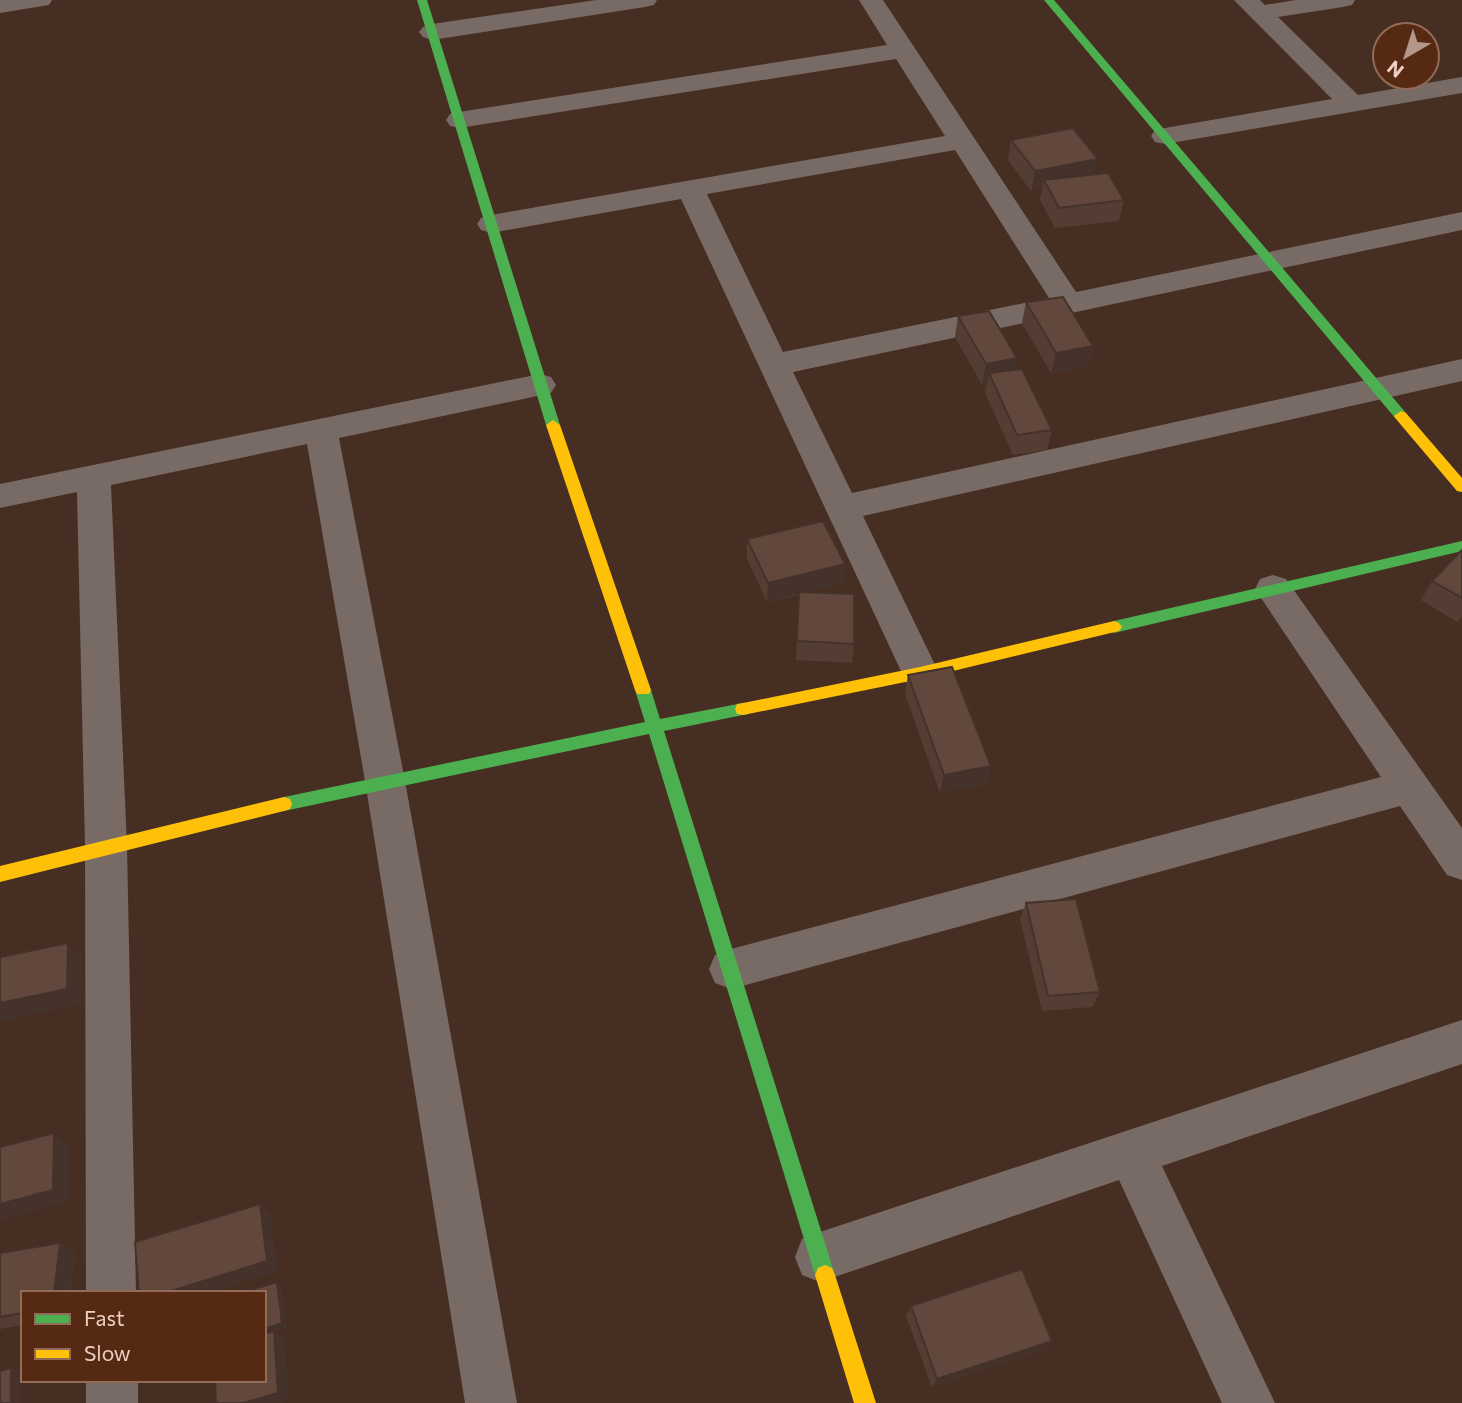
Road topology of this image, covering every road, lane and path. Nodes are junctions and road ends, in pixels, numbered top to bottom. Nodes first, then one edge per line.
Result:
1 (40, 0) edge
2 (422, 0) edge
3 (645, 0) edge
4 (870, 0) edge
5 (1049, 0) edge
6 (1343, 0) edge
7 (0, 6) edge
8 (1253, 6) edge
9 (432, 32) junction
10 (903, 50) junction
11 (1462, 85) edge
12 (1352, 104) junction
13 (459, 120) junction
14 (1165, 136) junction
15 (962, 141) junction
16 (690, 189) junction
17 (1462, 221) edge
18 (491, 224) junction
19 (1273, 261) junction
20 (1068, 304) junction
21 (774, 365) junction
22 (1462, 370) edge
23 (540, 385) junction
24 (1381, 389) junction
25 (321, 430) junction
26 (94, 479) junction
27 (1462, 487) edge
28 (0, 496) edge
29 (842, 508) junction
30 (1462, 546) edge
31 (1273, 589) junction
32 (920, 673) junction
33 (656, 727) junction
34 (385, 781) junction
35 (1411, 786) junction
36 (106, 846) junction
37 (1462, 862) edge
38 (0, 874) edge
39 (731, 969) junction
40 (1462, 1042) edge
41 (1131, 1153) junction
42 (820, 1257) junction
43 (111, 1291) edge
44 (111, 1382) edge
45 (112, 1403) edge
46 (492, 1403) edge
47 (865, 1403) edge
48 (1249, 1403) edge

1 - 7 street
2 - 9 street
3 - 9 street
4 - 10 street
5 - 14 street
6 - 8 street
8 - 12 street
9 - 13 street
10 - 13 street
10 - 15 street
11 - 12 street
12 - 14 street
13 - 18 street
14 - 19 street
15 - 16 street
15 - 20 street
16 - 18 street
16 - 21 street
17 - 19 street
18 - 23 street
19 - 20 street
19 - 24 street
20 - 21 street
21 - 29 street
22 - 24 street
23 - 25 street
23 - 33 street
24 - 27 street
24 - 29 street
25 - 26 street
25 - 34 street
26 - 28 street
26 - 36 street
29 - 32 street
30 - 31 street
31 - 32 street
31 - 35 street
32 - 33 street
33 - 34 street
33 - 39 street
34 - 36 street
34 - 46 street
35 - 37 street
35 - 39 street
36 - 38 street
36 - 43 street
39 - 42 street
40 - 41 street
41 - 42 street
41 - 48 street
42 - 47 street
44 - 45 street

